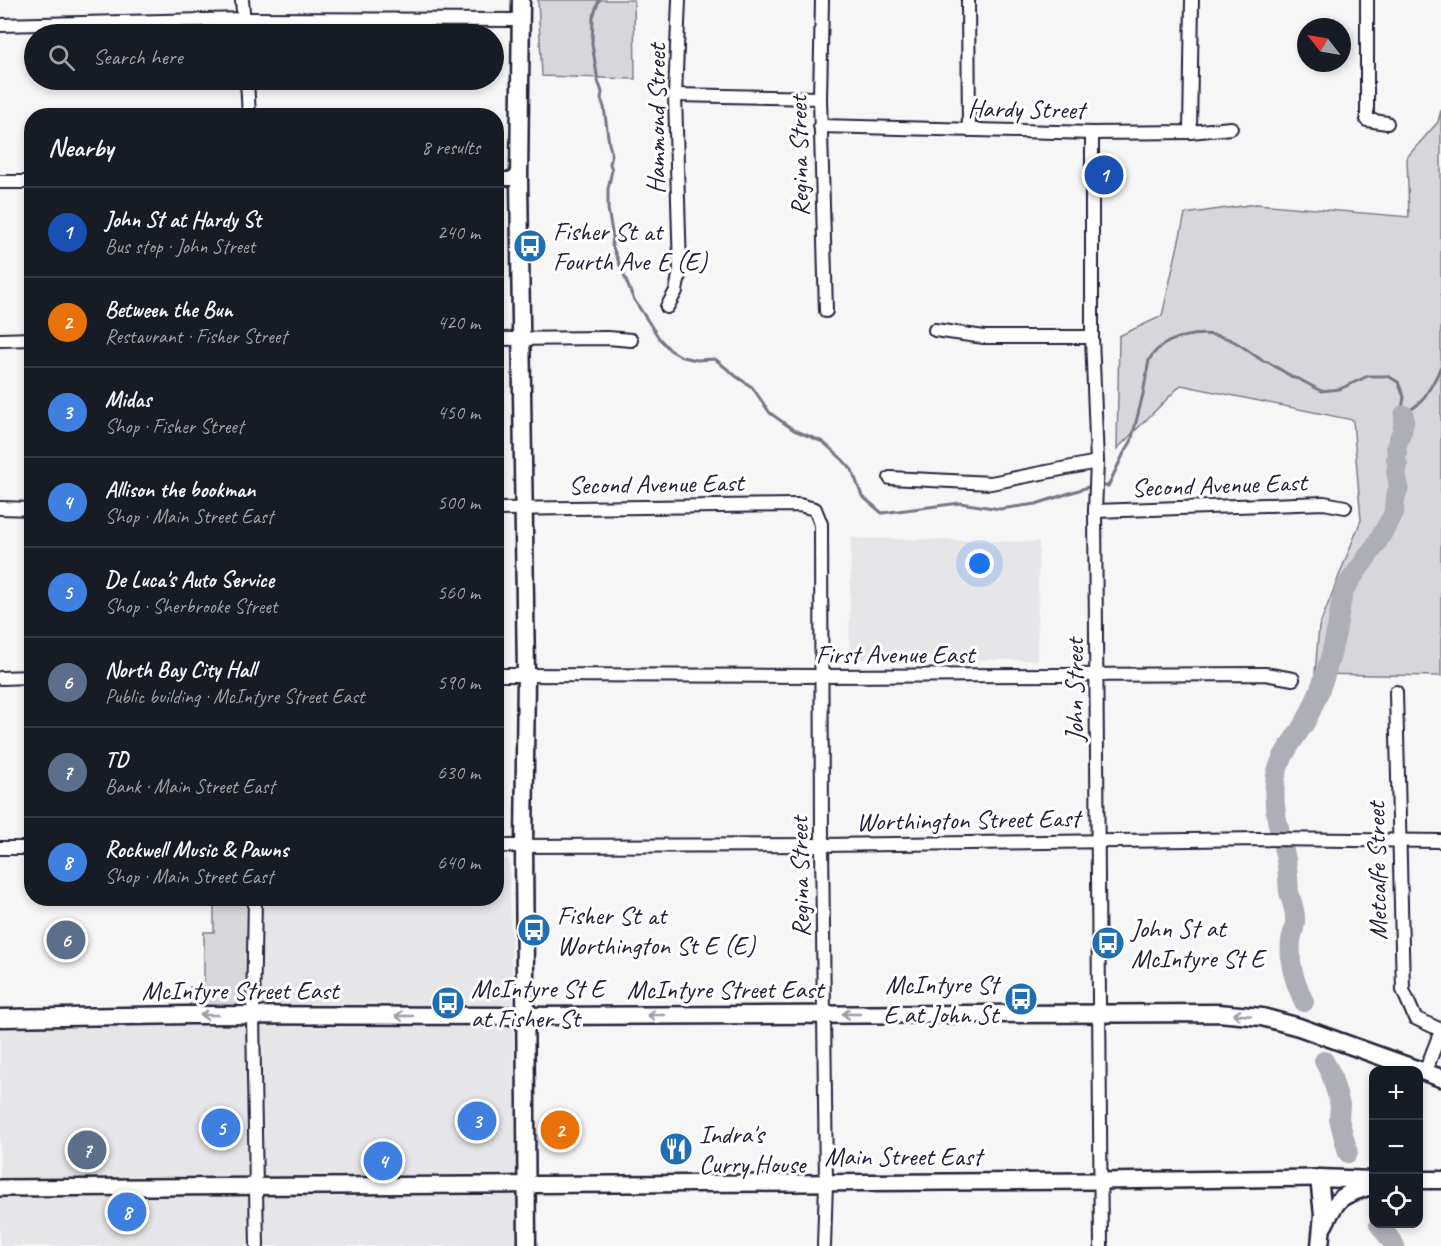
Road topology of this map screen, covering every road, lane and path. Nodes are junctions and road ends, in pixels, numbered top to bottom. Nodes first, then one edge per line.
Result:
1 (242, 0) edge
2 (521, 0) edge
3 (679, 0) edge
4 (822, 0) edge
5 (968, 0) edge
6 (1192, 0) edge
7 (1367, 0) edge
8 (244, 19) junction
9 (521, 20) junction
10 (24, 24) edge
11 (41, 24) edge
12 (244, 24) edge
13 (0, 25) edge
14 (248, 90) edge
15 (675, 95) junction
16 (820, 98) junction
17 (249, 108) edge
18 (1387, 123) dead end
19 (820, 126) junction
20 (1231, 128) dead end
21 (969, 130) junction
22 (1190, 132) junction
23 (1092, 133) junction
24 (504, 179) edge
25 (519, 179) junction
26 (0, 182) edge
27 (24, 182) edge
28 (667, 307) dead end
29 (826, 311) dead end
30 (935, 330) dead end
31 (1092, 337) junction
32 (24, 339) edge
33 (504, 339) edge
34 (521, 339) junction
35 (0, 340) edge
36 (631, 340) dead end
37 (1097, 462) junction
38 (890, 478) dead end
39 (1345, 507) dead end
40 (0, 508) edge
41 (522, 508) junction
42 (24, 509) edge
43 (504, 509) edge
44 (815, 509) joint
45 (1095, 509) junction
46 (526, 674) junction
47 (504, 675) edge
48 (822, 676) junction
49 (1097, 676) junction
50 (0, 678) edge
51 (24, 678) edge
52 (1293, 679) dead end
53 (1396, 692) dead end
54 (1098, 841) junction
55 (1399, 841) junction
56 (1441, 841) edge
57 (822, 845) junction
58 (504, 846) edge
59 (524, 846) junction
60 (0, 848) edge
61 (24, 848) edge
62 (255, 906) edge
63 (825, 1014) junction
64 (1099, 1014) junction
65 (253, 1016) junction
66 (525, 1016) junction
67 (0, 1018) edge
68 (1441, 1030) edge
69 (1433, 1075) edge
70 (1319, 1178) junction
71 (1369, 1180) edge
72 (1423, 1180) edge
73 (1441, 1180) edge
74 (1100, 1181) junction
75 (826, 1182) junction
76 (527, 1184) junction
77 (256, 1186) junction
78 (1369, 1187) edge
79 (0, 1188) edge
80 (1322, 1229) junction
81 (257, 1246) edge
82 (527, 1246) edge
83 (824, 1246) edge
84 (1101, 1246) edge
85 (1320, 1246) edge

1 - 8 street
2 - 9 main road
3 - 15 street, Hammond Street
4 - 16 street, Regina Street
5 - 21 street
6 - 22 street
7 - 18 street
8 - 9 street
8 - 11 street
8 - 12 street
9 - 25 main road
10 - 13 street
14 - 17 street
15 - 16 street
15 - 28 street, Hammond Street
16 - 19 street, Regina Street
19 - 21 street, Hardy Street
19 - 29 street, Regina Street
20 - 22 street, Hardy Street
21 - 23 street, Hardy Street
22 - 23 street, Hardy Street
23 - 31 street, John Street
24 - 25 street
25 - 34 main road
26 - 27 street
30 - 31 street
31 - 37 street, John Street
32 - 35 street
33 - 34 street
34 - 36 street
34 - 41 main road
37 - 38 street, Second Avenue East
37 - 45 street, John Street
39 - 45 street, Second Avenue East
40 - 42 street
41 - 43 street, Second Avenue East
41 - 44 street, Second Avenue East
41 - 46 main road
44 - 48 street, Regina Street
45 - 49 street, John Street
46 - 47 street, First Avenue East
46 - 48 street, First Avenue East
46 - 59 main road
48 - 49 street, First Avenue East
48 - 57 street, Regina Street
49 - 52 street, First Avenue East
49 - 54 street, John Street
50 - 51 street
53 - 55 street, Metcalfe Street
54 - 55 street, Worthington Street East
54 - 57 street, Worthington Street East
54 - 64 street, John Street
55 - 56 street, Worthington Street East
55 - 68 street, Metcalfe Street
57 - 59 street, Worthington Street East
57 - 63 street, Regina Street
58 - 59 street, Worthington Street East
59 - 66 main road
60 - 61 street
62 - 65 street
64 -> 63 main road, McIntyre Street East
63 -> 66 main road, McIntyre Street East
63 - 75 street, Regina Street
69 -> 64 main road, McIntyre Street East
64 - 74 street, John Street
66 -> 65 main road, McIntyre Street East
65 -> 67 main road, McIntyre Street East
65 - 77 street
66 - 76 main road
68 - 69 street
70 - 71 main road, Main Street East
70 - 74 street, Main Street East
70 - 80 main road
72 - 73 main road
74 - 75 street, Main Street East
74 - 84 street, John Street
75 - 76 street, Main Street East
75 - 83 street, Regina Street
76 - 77 street, Main Street East
76 - 82 main road
77 - 79 street, Main Street East
77 - 81 street
78 - 80 main road
80 - 85 main road

